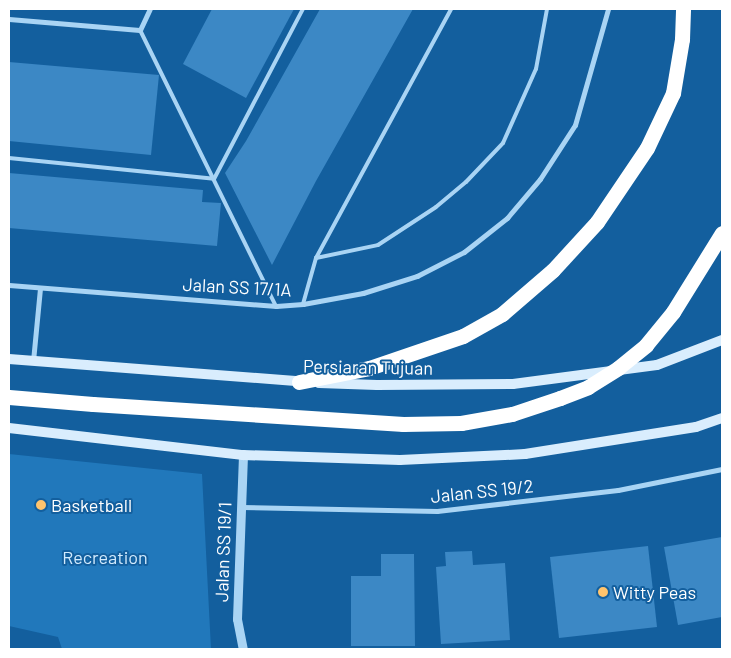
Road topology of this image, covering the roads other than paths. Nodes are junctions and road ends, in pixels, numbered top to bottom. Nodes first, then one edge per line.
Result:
1 (150, 9) edge
2 (303, 9) edge
3 (452, 9) edge
4 (547, 9) edge
5 (608, 9) edge
6 (683, 9) edge
7 (9, 19) edge
8 (140, 30) junction
9 (9, 158) edge
10 (214, 179) junction
11 (722, 233) edge
12 (316, 258) junction
13 (9, 285) edge
14 (40, 288) junction
15 (303, 304) junction
16 (276, 306) junction
17 (722, 340) edge
18 (9, 358) edge
19 (33, 360) junction
20 (299, 382) junction
21 (9, 396) edge
22 (722, 418) edge
23 (9, 428) edge
24 (243, 455) junction
25 (722, 469) edge
26 (241, 507) junction
27 (243, 649) edge

1 - 8 street
2 - 10 lane
3 - 12 lane
4 - 12 lane
5 - 15 street, Jalan SS 17/1A
6 - 20 highway
7 - 8 street
8 - 10 lane
9 - 10 lane
10 - 16 lane
11 - 21 highway, bridge
12 - 15 lane
13 - 14 street, Jalan SS 17/1A
14 - 16 street, Jalan SS 17/1A
14 - 19 street
15 - 16 street, Jalan SS 17/1A
17 - 20 main road, Persiaran Tujuan
18 - 19 main road, Persiaran Tujuan
19 - 20 main road, Persiaran Tujuan
22 - 24 main road
23 - 24 main road
24 - 26 street, Jalan SS 19/1
25 - 26 street, Jalan SS 19/2
26 - 27 street, Jalan SS 19/1

